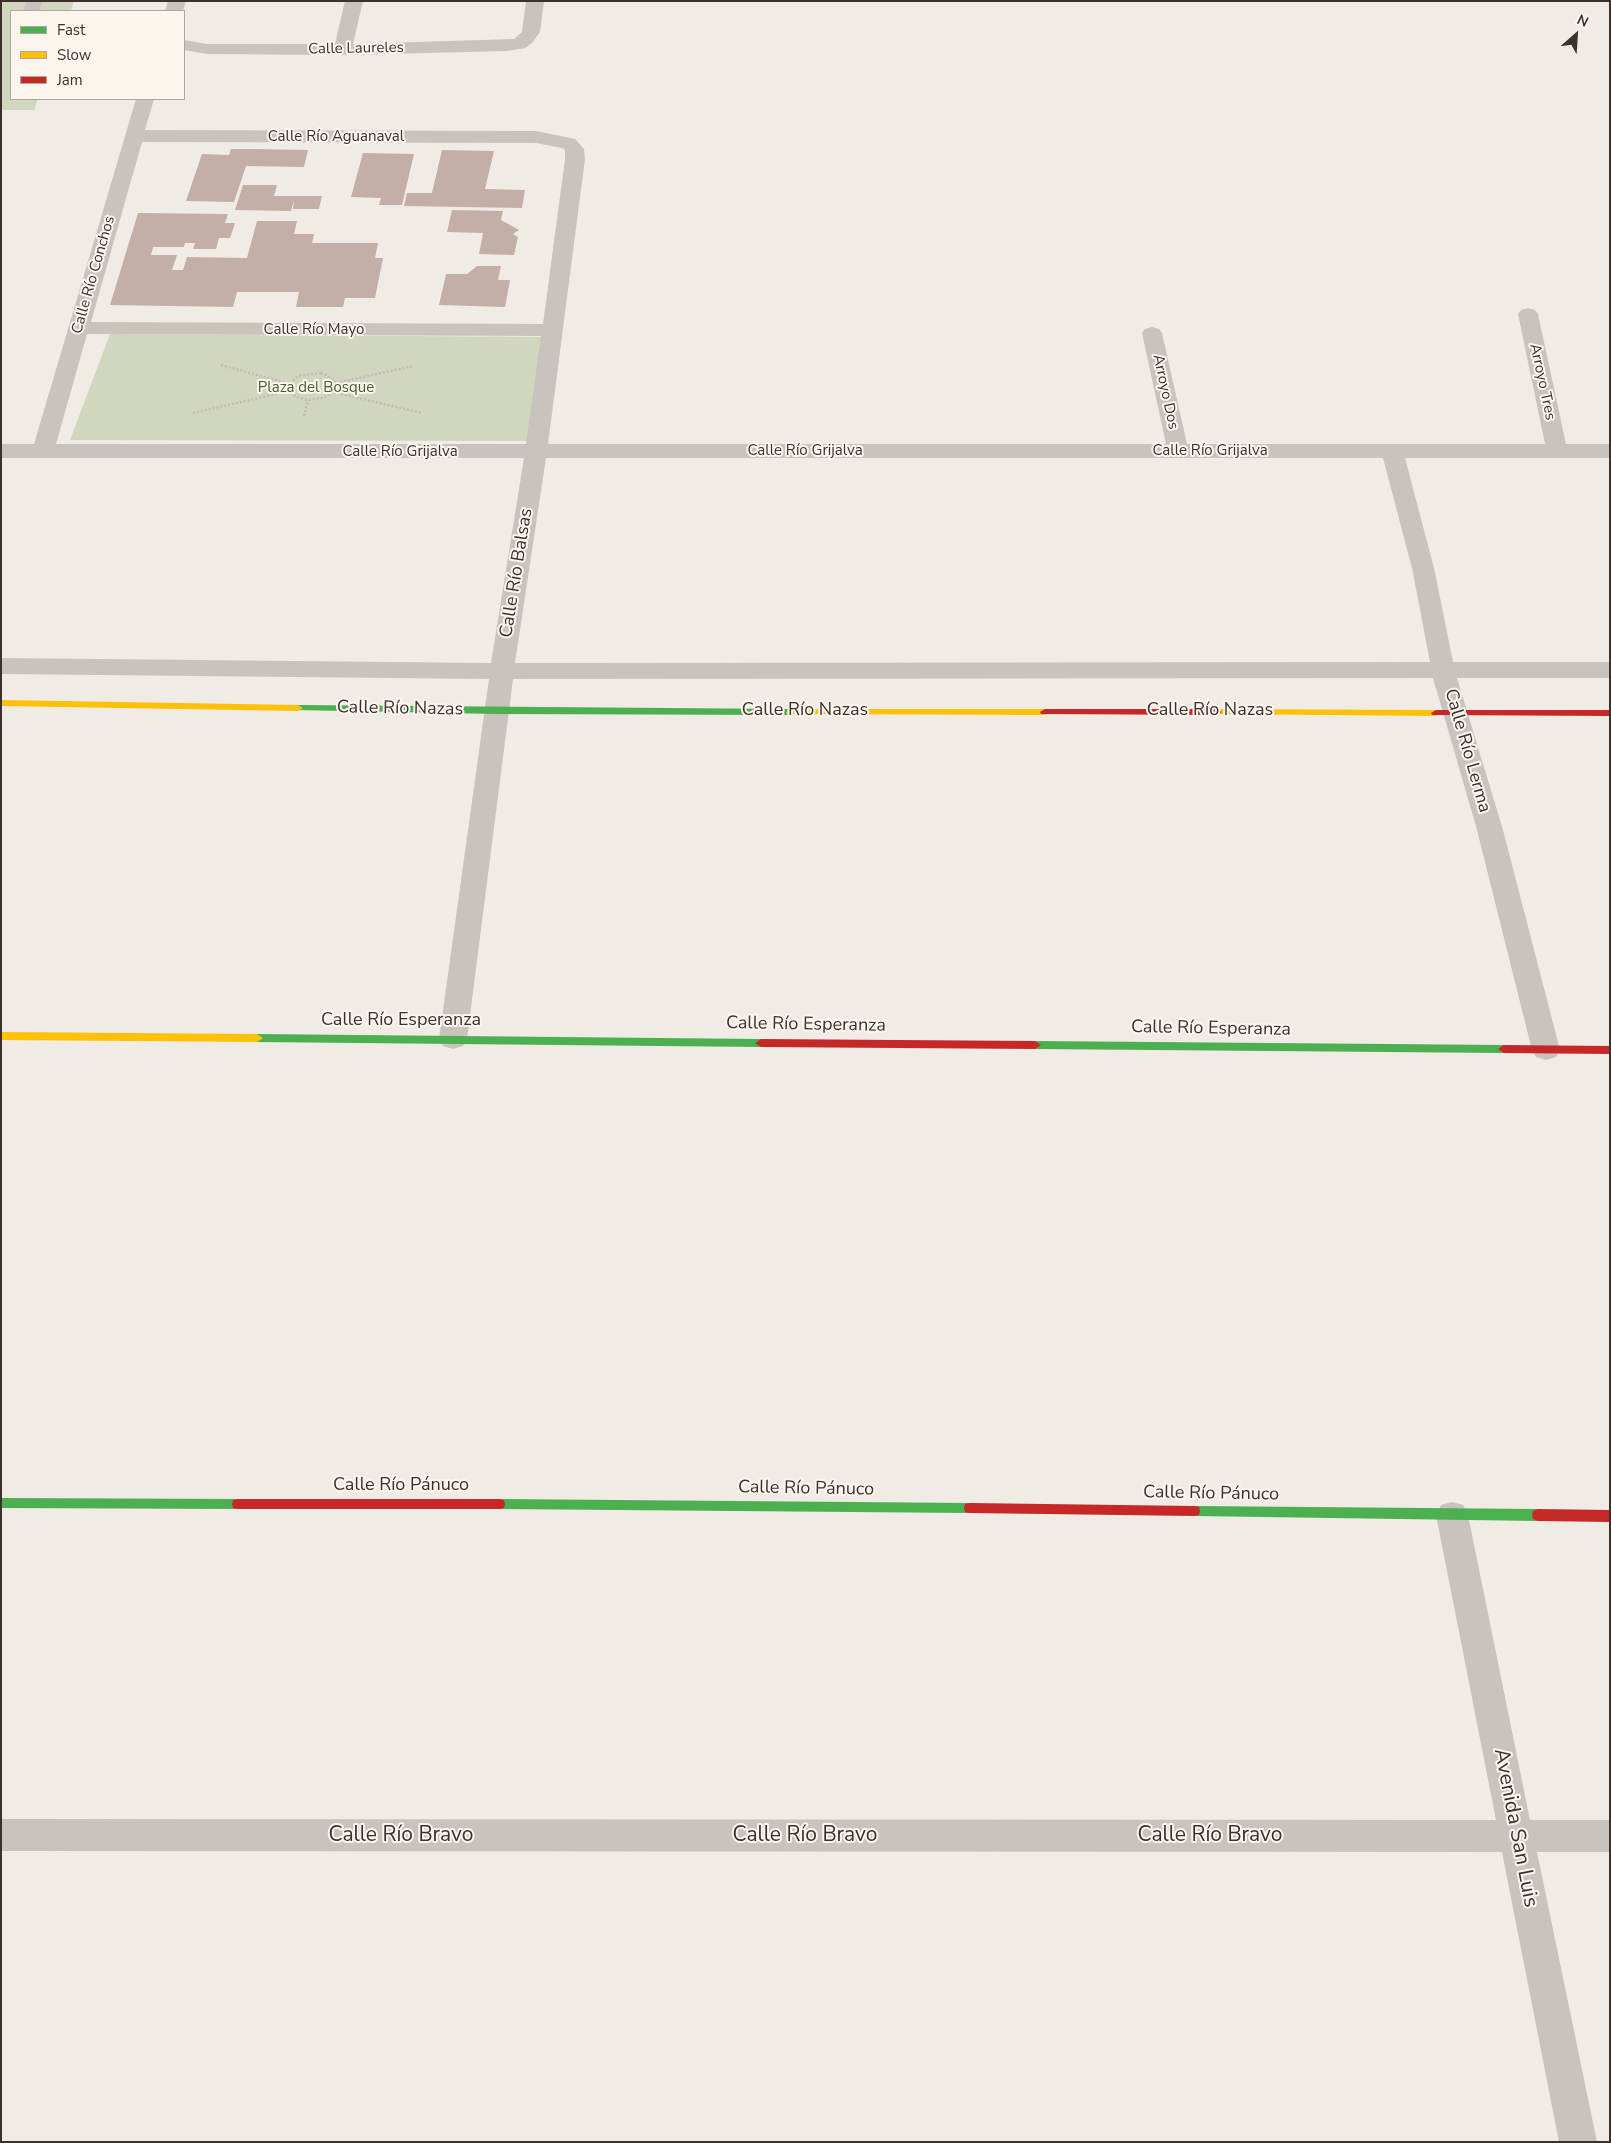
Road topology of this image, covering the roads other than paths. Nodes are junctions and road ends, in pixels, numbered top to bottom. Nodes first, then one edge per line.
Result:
1 (354, 1) edge
2 (536, 1) edge
3 (185, 45) edge
4 (343, 50) junction
5 (146, 100) edge
6 (136, 136) junction
7 (536, 137) joint
8 (1528, 314) dead end
9 (78, 328) junction
10 (551, 330) junction
11 (1152, 333) dead end
12 (1, 451) edge
13 (43, 451) junction
14 (536, 451) junction
15 (1178, 451) junction
16 (1392, 451) junction
17 (1557, 451) junction
18 (1610, 451) edge
19 (1, 666) edge
20 (1443, 670) junction
21 (1610, 670) edge
22 (502, 671) junction
23 (1, 703) edge
24 (497, 711) junction
25 (1456, 712) junction
26 (1610, 713) edge
27 (1, 1036) edge
28 (453, 1039) junction
29 (1546, 1050) junction
30 (1610, 1050) edge
31 (1, 1503) edge
32 (1452, 1515) junction
33 (1610, 1516) edge
34 (1, 1835) edge
35 (1516, 1836) junction
36 (1610, 1836) edge
37 (1578, 2142) edge

1 - 4 street
2 - 4 street, Calle Laureles
3 - 4 street, Calle Laureles
5 - 6 street, Calle Río Conchos
6 - 7 street, Calle Río Aguanaval
6 - 9 street, Calle Río Conchos
7 - 10 street, Calle Río Balsas
8 - 17 street, Arroyo Tres
9 - 10 street, Calle Río Mayo
9 - 13 street, Calle Río Conchos
10 - 14 street, Calle Río Balsas
11 - 15 street, Arroyo Dos
12 - 13 street, Calle Río Grijalva
13 - 14 street, Calle Río Grijalva
14 - 15 street, Calle Río Grijalva
14 - 22 street, Calle Río Balsas
15 - 16 street, Calle Río Grijalva
16 - 17 street, Calle Río Grijalva
16 - 20 street, Calle Río Lerma
17 - 18 street, Calle Río Grijalva
19 - 22 street
20 - 21 street
20 - 22 street
20 - 25 street, Calle Río Lerma
22 - 24 street, Calle Río Balsas
23 - 24 street, Calle Río Nazas
24 - 25 street, Calle Río Nazas
24 - 28 street, Calle Río Balsas
25 - 26 street, Calle Río Nazas
25 - 29 street, Calle Río Lerma
27 - 28 street, Calle Río Esperanza
28 - 29 street, Calle Río Esperanza
29 - 30 street, Calle Río Esperanza
31 - 32 street, Calle Río Pánuco
32 - 33 street, Calle Río Pánuco
32 - 35 street, Avenida San Luis
34 - 35 street, Calle Río Bravo
35 - 36 street, Calle Río Bravo
35 - 37 street, Avenida San Luis

